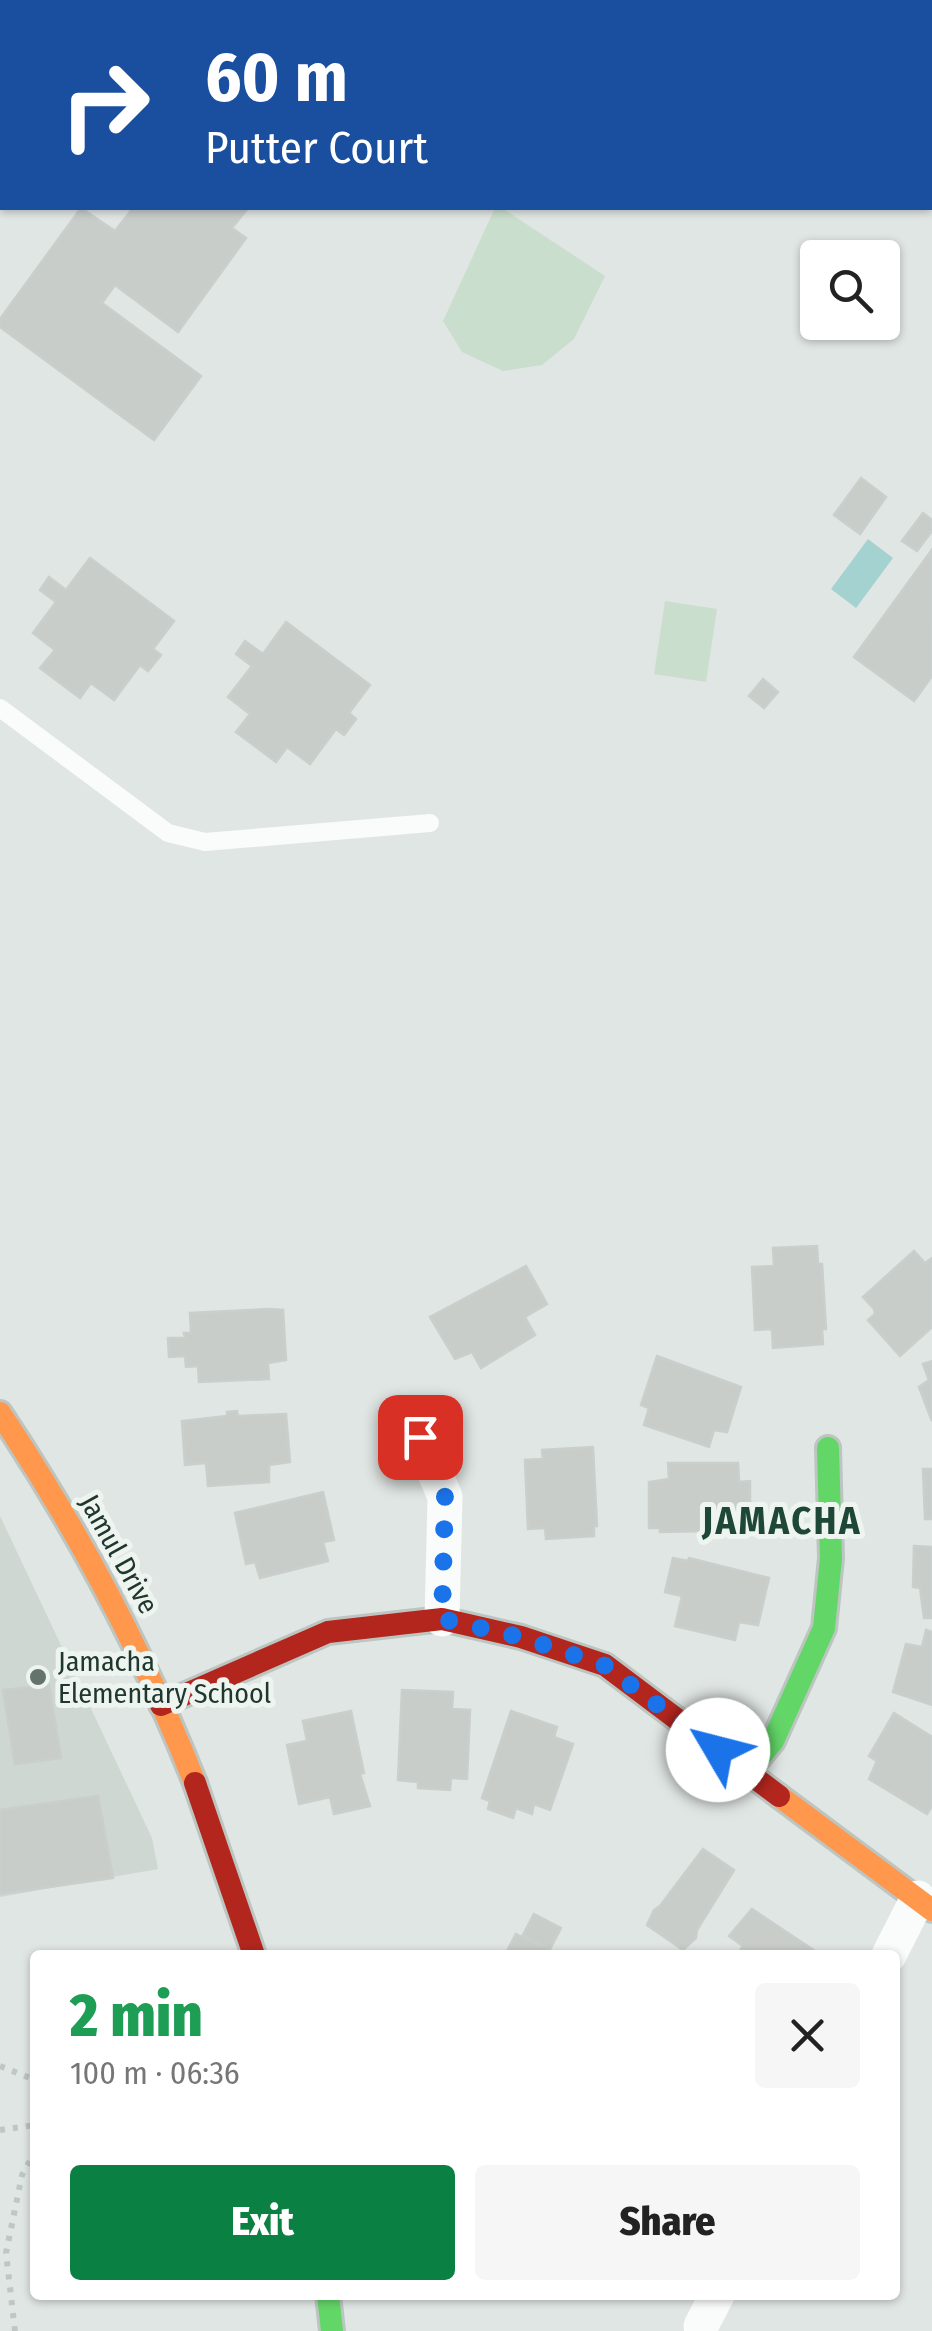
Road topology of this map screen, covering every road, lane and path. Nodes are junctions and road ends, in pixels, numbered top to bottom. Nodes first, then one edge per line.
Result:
1 (0, 708) edge
2 (430, 823) dead end
3 (0, 1413) edge
4 (420, 1437) dead end
5 (828, 1448) dead end
6 (442, 1619) junction
7 (160, 1705) junction
8 (747, 1772) junction
9 (925, 1904) edge
10 (252, 1950) edge
11 (893, 1950) edge
12 (0, 2066) edge
13 (30, 2078) edge
14 (30, 2126) edge
15 (0, 2130) edge
16 (30, 2160) edge
17 (329, 2300) edge
18 (15, 2331) edge
19 (332, 2331) edge

1 - 2 lane
3 - 7 street, Jamul Drive
4 - 6 street
5 - 8 street
6 - 7 street
6 - 8 street
7 - 10 street, Jamul Drive
8 - 9 street
9 - 11 street
12 - 13 path
14 - 15 path
16 - 18 path
17 - 19 street

